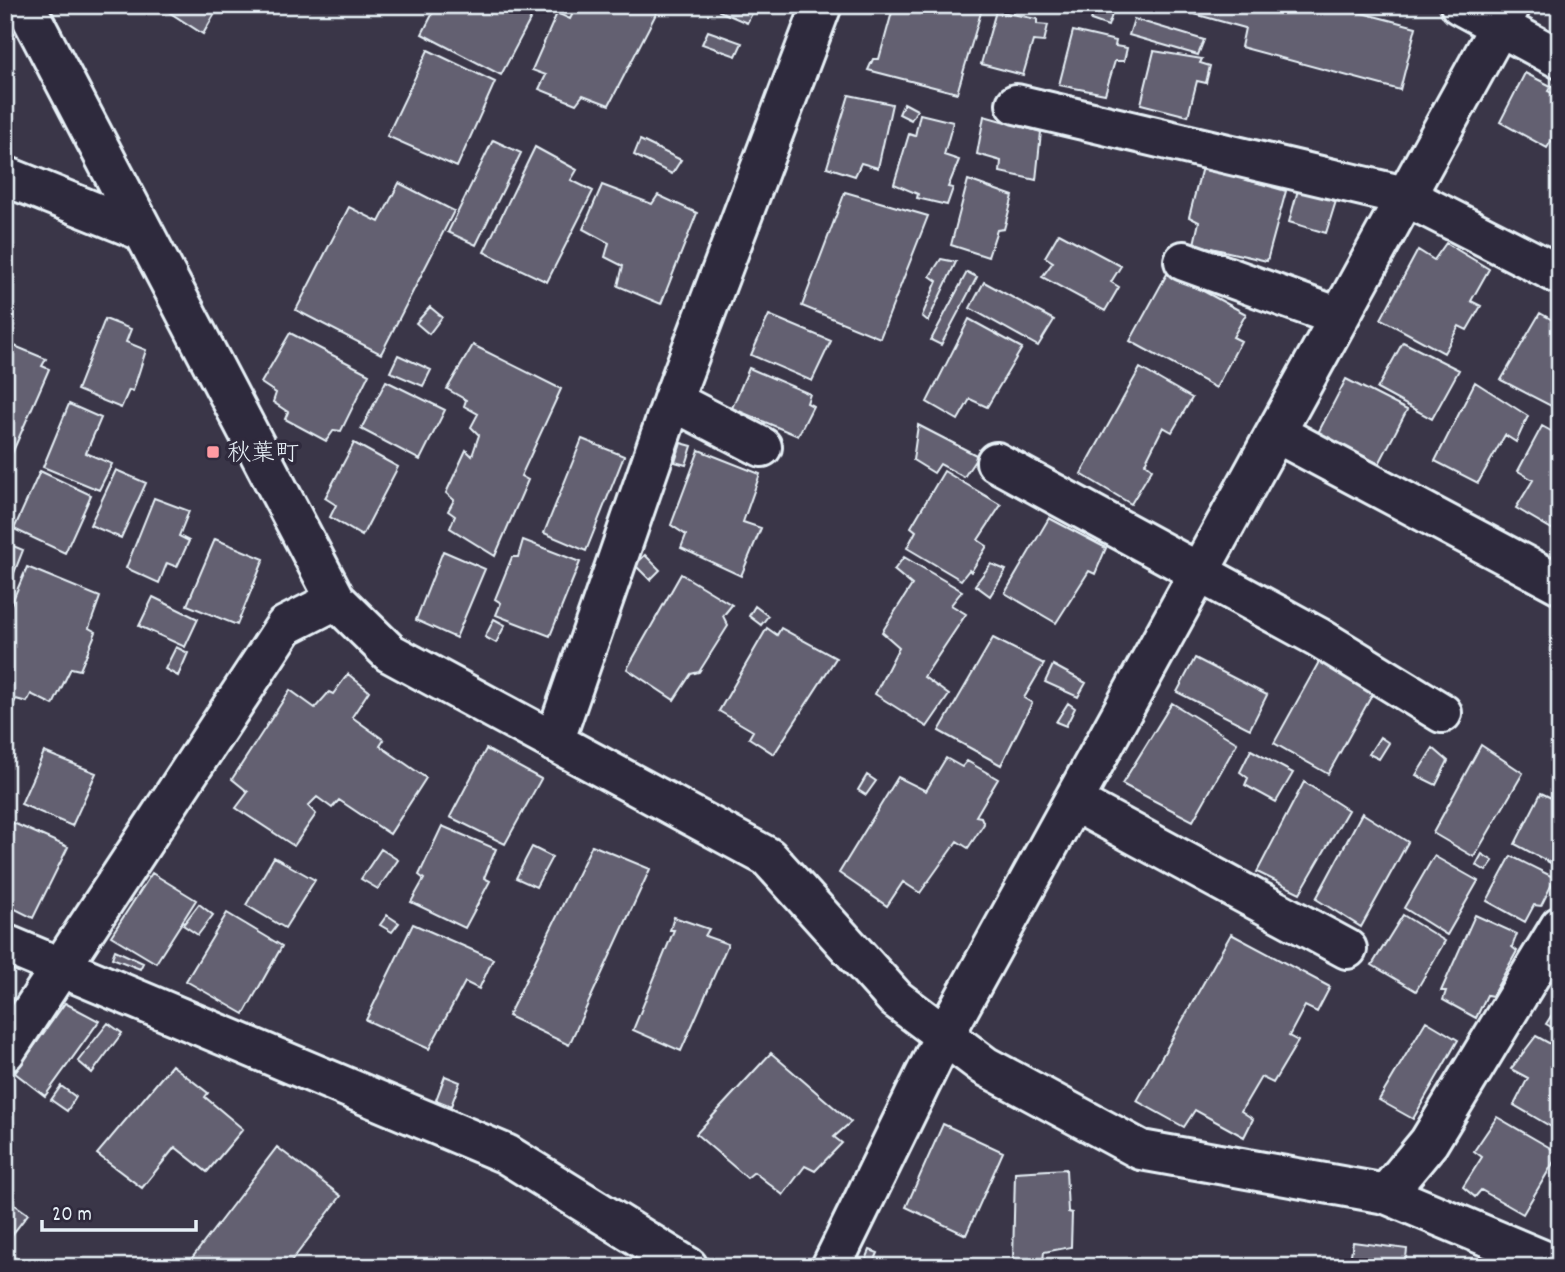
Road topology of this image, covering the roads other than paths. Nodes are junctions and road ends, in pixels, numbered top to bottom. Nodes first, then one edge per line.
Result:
1 (25, 5) edge
2 (822, 5) edge
3 (1460, 5) edge
4 (1505, 16) edge
5 (1560, 60) edge
6 (1016, 104) dead end
7 (5, 176) edge
8 (1405, 196) junction
9 (142, 231) junction
10 (1184, 261) dead end
11 (1560, 275) edge
12 (1339, 317) junction
13 (673, 401) junction
14 (1276, 433) junction
15 (762, 447) dead end
16 (996, 462) dead end
17 (1199, 573) junction
18 (1560, 584) edge
19 (336, 600) junction
20 (1442, 713) dead end
21 (554, 742) junction
22 (1073, 801) junction
23 (1560, 926) edge
24 (5, 944) edge
25 (1347, 949) dead end
26 (58, 967) junction
27 (945, 1034) junction
28 (5, 1052) edge
29 (1386, 1194) junction
30 (688, 1267) edge
31 (831, 1267) edge
32 (1560, 1267) edge

1 - 9 street
2 - 13 street
3 - 4 street
4 - 5 street
4 - 8 street
6 - 8 street
7 - 9 street
8 - 11 street
8 - 12 street
9 - 19 street
10 - 12 street
12 - 14 street
13 - 15 street
13 - 21 street
14 - 17 street
14 - 18 street
16 - 17 street
17 - 20 street
17 - 22 street
19 - 21 street
19 - 26 street
21 - 27 street
22 - 25 street
22 - 27 street
23 - 29 street
24 - 26 street
26 - 28 street
26 - 30 street
27 - 29 street
27 - 31 street
29 - 32 street

